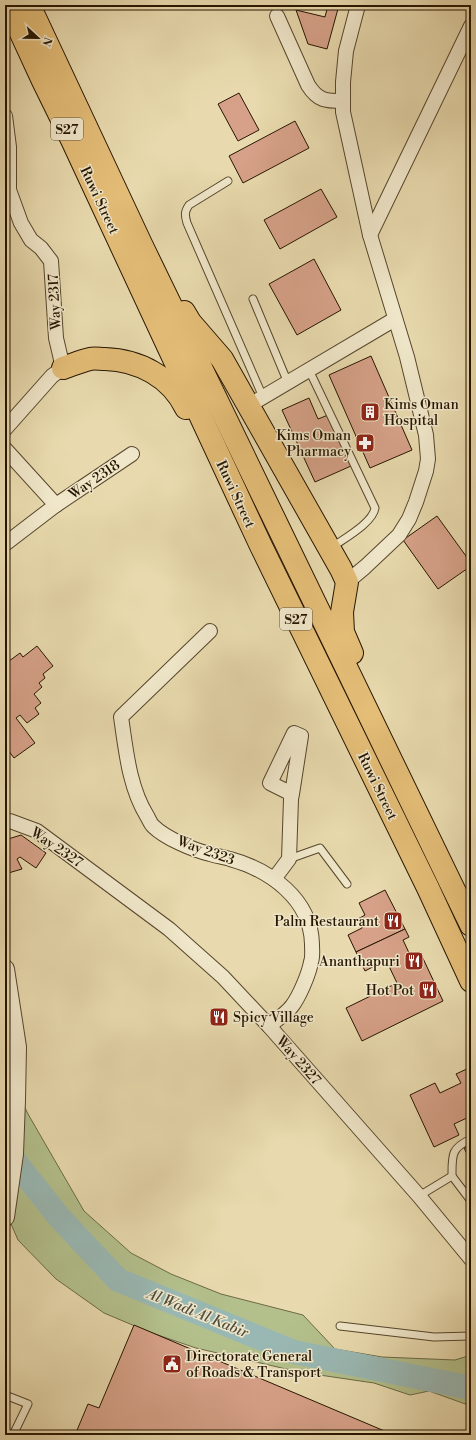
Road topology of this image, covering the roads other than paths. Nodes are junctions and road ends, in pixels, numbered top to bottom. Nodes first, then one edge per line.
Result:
1 (8, 5) edge
2 (30, 5) edge
3 (358, 5) edge
4 (277, 16) dead end
5 (471, 26) edge
6 (343, 101) junction
7 (5, 116) edge
8 (228, 181) dead end
9 (370, 235) junction
10 (142, 246) junction
11 (253, 299) dead end
12 (395, 319) junction
13 (63, 368) junction
14 (309, 370) junction
15 (288, 383) junction
16 (256, 402) junction
17 (5, 429) edge
18 (5, 449) edge
19 (132, 454) dead end
20 (56, 505) junction
21 (5, 544) edge
22 (261, 546) junction
23 (330, 549) junction
24 (347, 582) junction
25 (210, 631) dead end
26 (380, 736) junction
27 (292, 794) dead end
28 (5, 821) edge
29 (289, 860) junction
30 (445, 869) junction
31 (274, 879) junction
32 (347, 884) dead end
33 (471, 902) edge
34 (471, 925) edge
35 (5, 969) edge
36 (471, 981) edge
37 (269, 1026) junction
38 (471, 1139) edge
39 (452, 1176) junction
40 (419, 1196) junction
41 (471, 1201) edge
42 (5, 1217) edge
43 (471, 1259) edge
44 (340, 1326) dead end
45 (471, 1336) edge
46 (5, 1395) edge
47 (13, 1435) edge

1 - 22 main road, Ruwi Street / S27
2 - 10 main road, Ruwi Street / S27
3 - 6 street
4 - 6 street
5 - 9 street
6 - 9 street
7 - 13 street, Way 2317
8 - 16 lane
9 - 12 street
10 - 16 main road
10 - 26 main road, Ruwi Street / S27
11 - 15 lane
12 - 14 street
12 - 24 street
13 - 17 street
13 - 22 main road
14 - 15 street
14 - 23 lane
15 - 16 street
16 - 23 main road
18 - 20 street, Way 2318
19 - 20 street, Way 2318
20 - 21 street, Way 2318
22 - 36 main road, Ruwi Street / S27
23 - 24 main road
24 - 26 main road
25 - 31 street, Way 2323
26 - 30 main road, Ruwi Street / S27
27 - 29 street
28 - 37 street, Way 2327
29 - 31 street
29 - 32 lane
30 - 33 main road
30 - 34 main road, Ruwi Street / S27
31 - 37 street, Way 2323
35 - 42 street
37 - 40 street, Way 2327
38 - 39 lane
39 - 40 lane
39 - 41 lane
40 - 43 street, Way 2327
44 - 45 lane
46 - 47 lane

